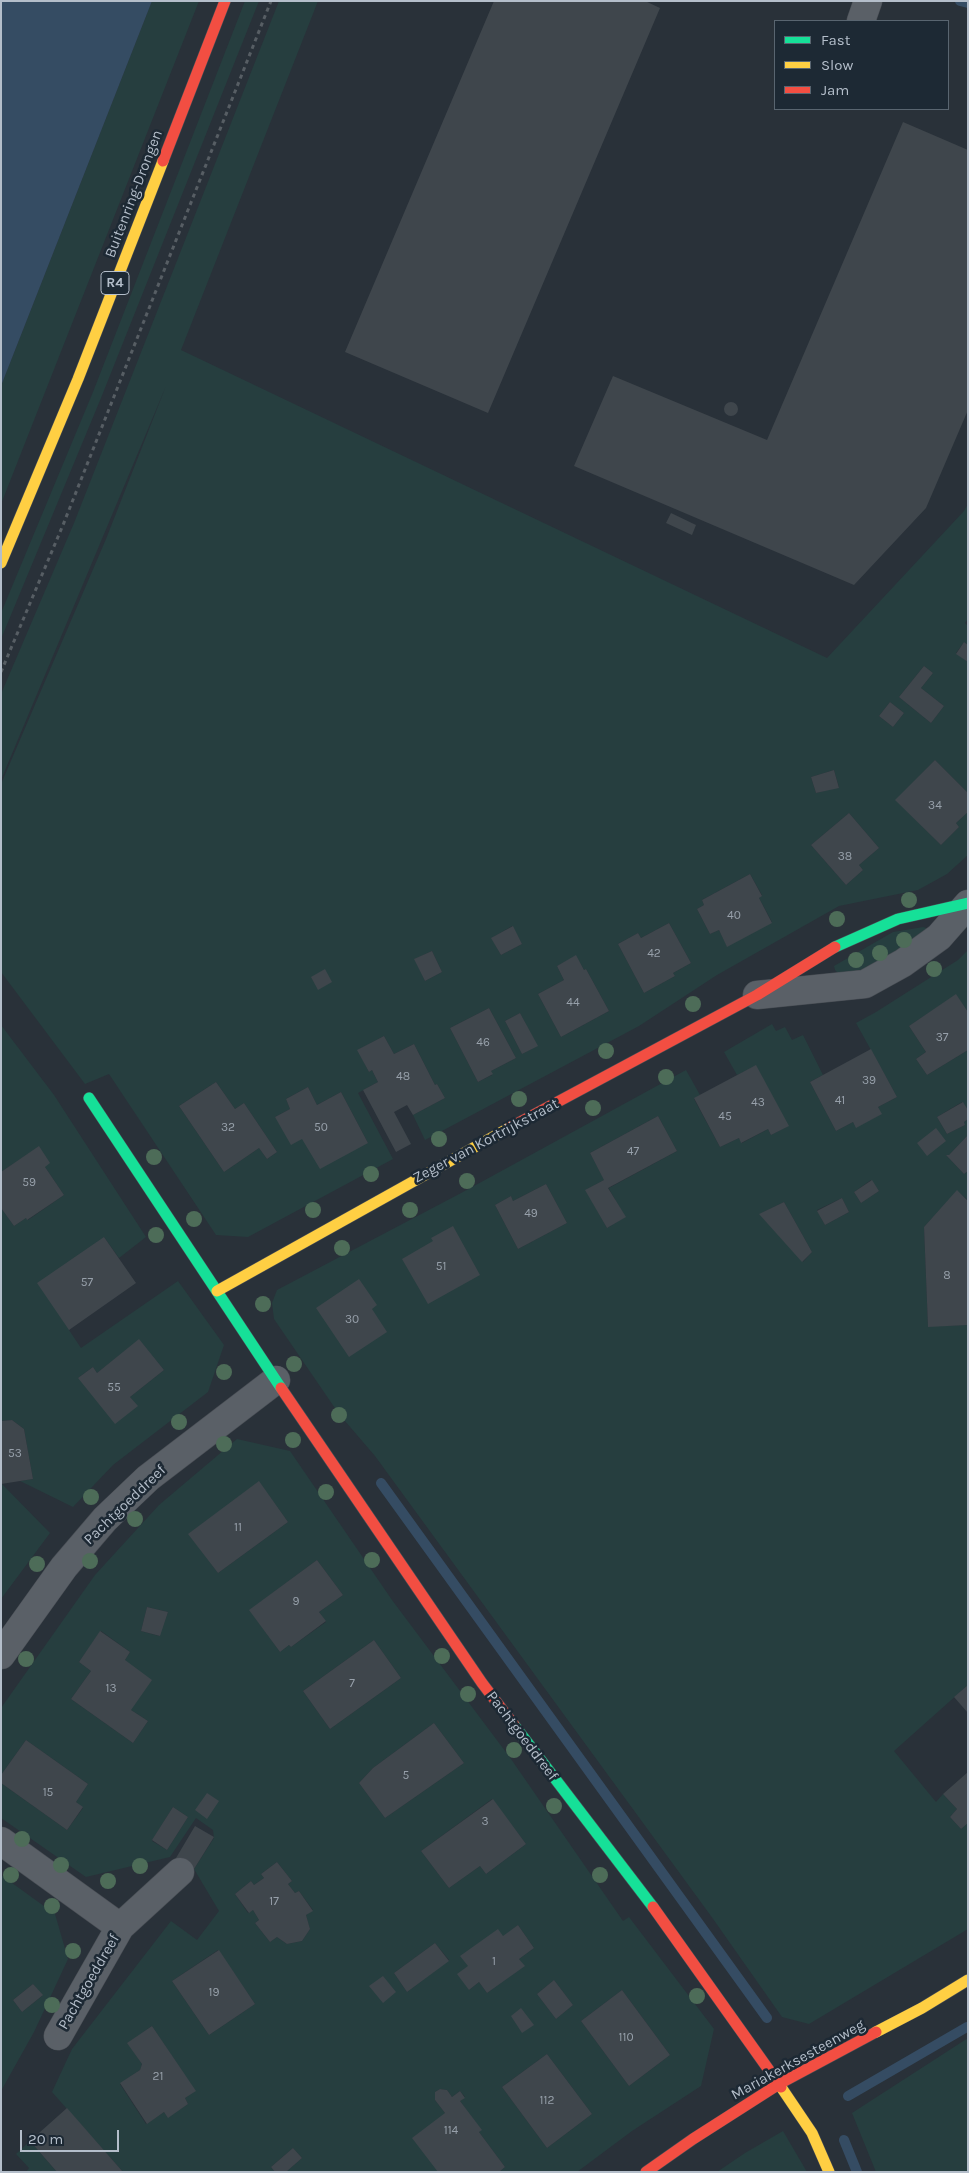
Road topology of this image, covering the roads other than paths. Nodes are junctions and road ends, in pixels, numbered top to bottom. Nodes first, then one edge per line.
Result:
1 (225, 1) edge
2 (868, 1) edge
3 (862, 20) edge
4 (1, 563) edge
5 (968, 903) edge
6 (756, 995) junction
7 (89, 1098) dead end
8 (217, 1290) junction
9 (276, 1380) junction
10 (1, 1655) edge
11 (1, 1840) edge
12 (180, 1872) dead end
13 (120, 1927) junction
14 (968, 1980) edge
15 (58, 2036) dead end
16 (779, 2084) junction
17 (646, 2172) edge
18 (829, 2172) edge

1 - 4 main road, Buitenring-Drongen / R4
2 - 3 street
5 - 6 main road, Zeger van Kortrijkstraat
5 - 6 street, Zeger van Kortrijkstraat
6 - 8 main road, Zeger van Kortrijkstraat
7 - 8 main road, Pachtgoeddreef
8 - 9 main road, Pachtgoeddreef
9 - 10 street, Pachtgoeddreef
9 - 16 main road, Pachtgoeddreef
11 - 13 street, Pachtgoeddreef
12 - 13 street, Pachtgoeddreef
13 - 15 street, Pachtgoeddreef
14 - 16 main road, Mariakerksesteenweg
16 - 17 main road, Mariakerksesteenweg
16 - 18 main road, Pachtgoeddreef

